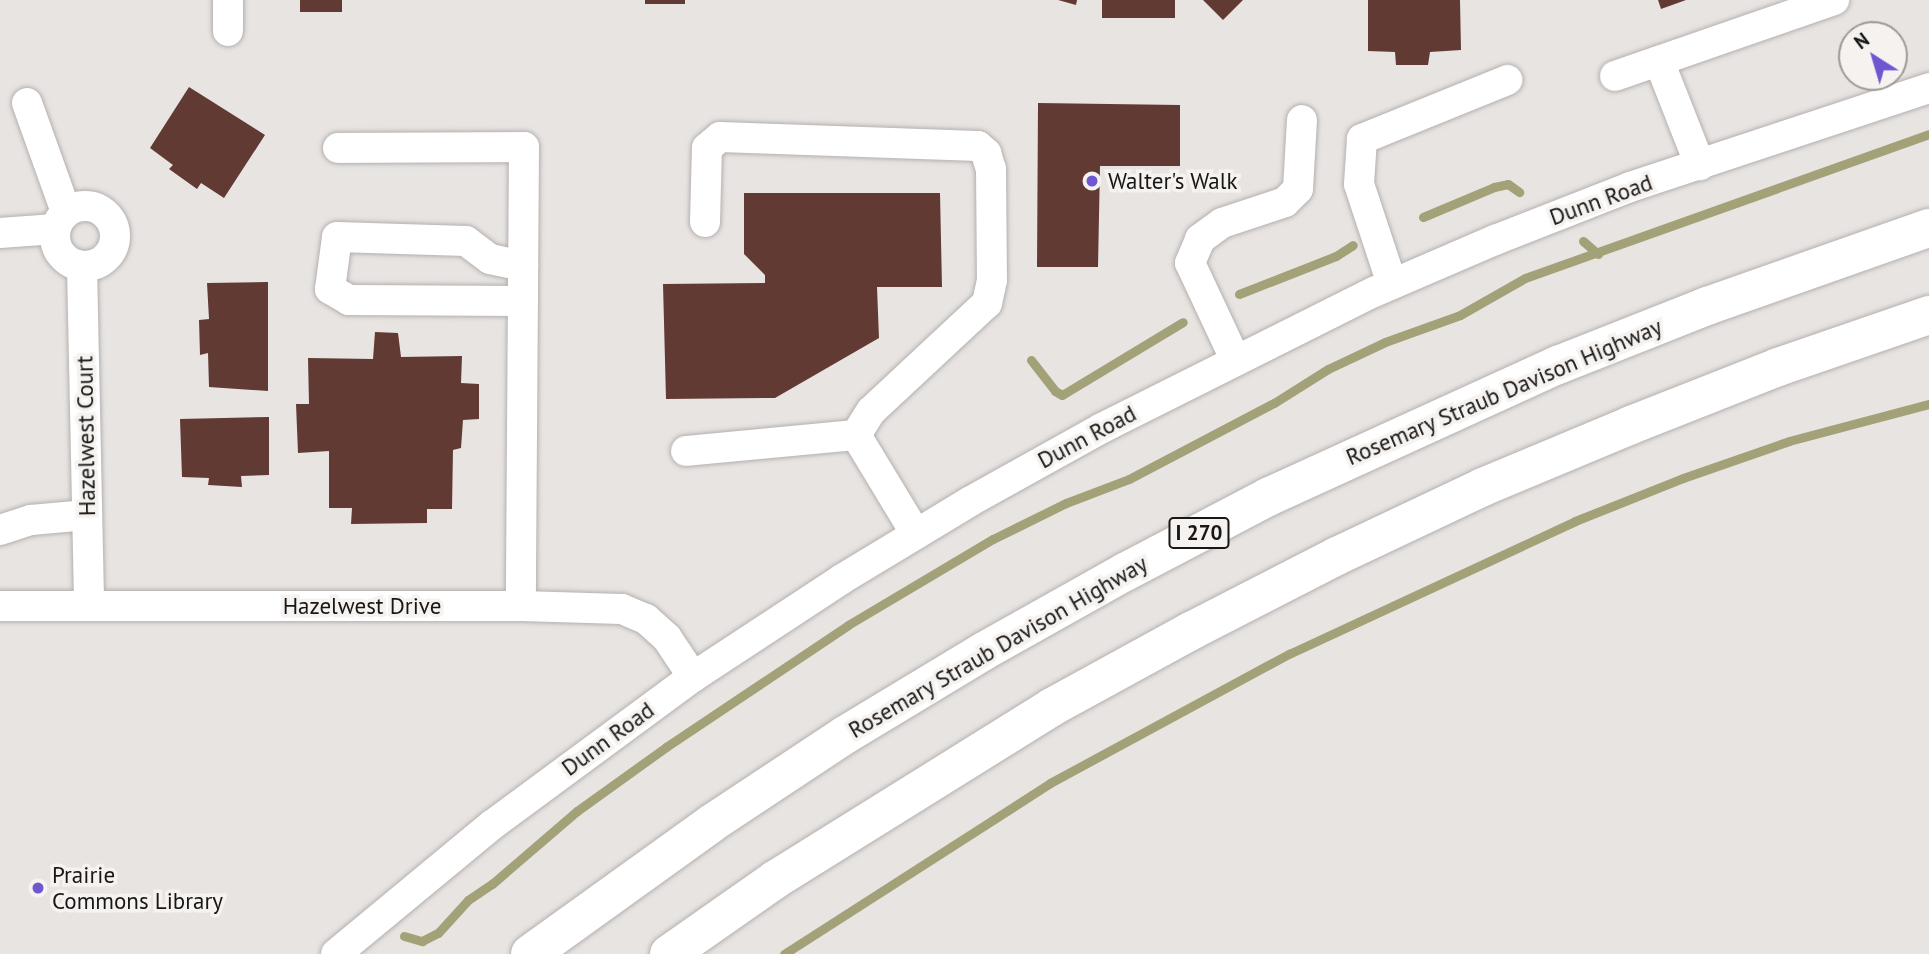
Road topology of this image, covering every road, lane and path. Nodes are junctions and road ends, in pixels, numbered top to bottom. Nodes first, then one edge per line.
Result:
1 (228, 0) edge
2 (1834, 0) edge
3 (228, 31) dead end
4 (1659, 61) junction
5 (1615, 76) dead end
6 (1507, 80) dead end
7 (1929, 88) edge
8 (27, 103) dead end
9 (1302, 120) dead end
10 (338, 148) dead end
11 (1700, 165) junction
12 (61, 221) junction
13 (705, 222) dead end
14 (1929, 228) edge
15 (0, 233) edge
16 (82, 266) junction
17 (523, 266) junction
18 (1392, 284) junction
19 (523, 301) junction
20 (1929, 315) edge
21 (1236, 359) junction
22 (856, 435) junction
23 (686, 452) dead end
24 (87, 515) junction
25 (0, 530) edge
26 (916, 534) junction
27 (89, 606) junction
28 (521, 606) junction
29 (0, 607) edge
30 (693, 677) junction
31 (336, 954) edge
32 (530, 954) edge
33 (669, 954) edge

1 - 3 street
2 - 4 street
4 - 5 street
4 - 11 street
6 - 18 street
7 - 11 street, Dunn Road
8 - 12 street
9 - 21 street
10 - 17 street
11 - 18 street, Dunn Road
12 - 15 street
12 - 16 street
12 - 16 street
13 - 22 street
14 - 32 highway, Rosemary Straub Davison Highway / I 270
16 - 24 street, Hazelwest Court
17 - 19 street
17 - 19 street
18 - 21 street, Dunn Road
19 - 28 street
20 - 33 highway
21 - 26 street, Dunn Road
22 - 23 street
22 - 26 street
24 - 25 street
24 - 27 street, Hazelwest Court
26 - 30 street, Dunn Road
27 - 28 street, Hazelwest Drive
27 - 29 street, Hazelwest Drive
28 - 30 street, Hazelwest Drive
30 - 31 street, Dunn Road

